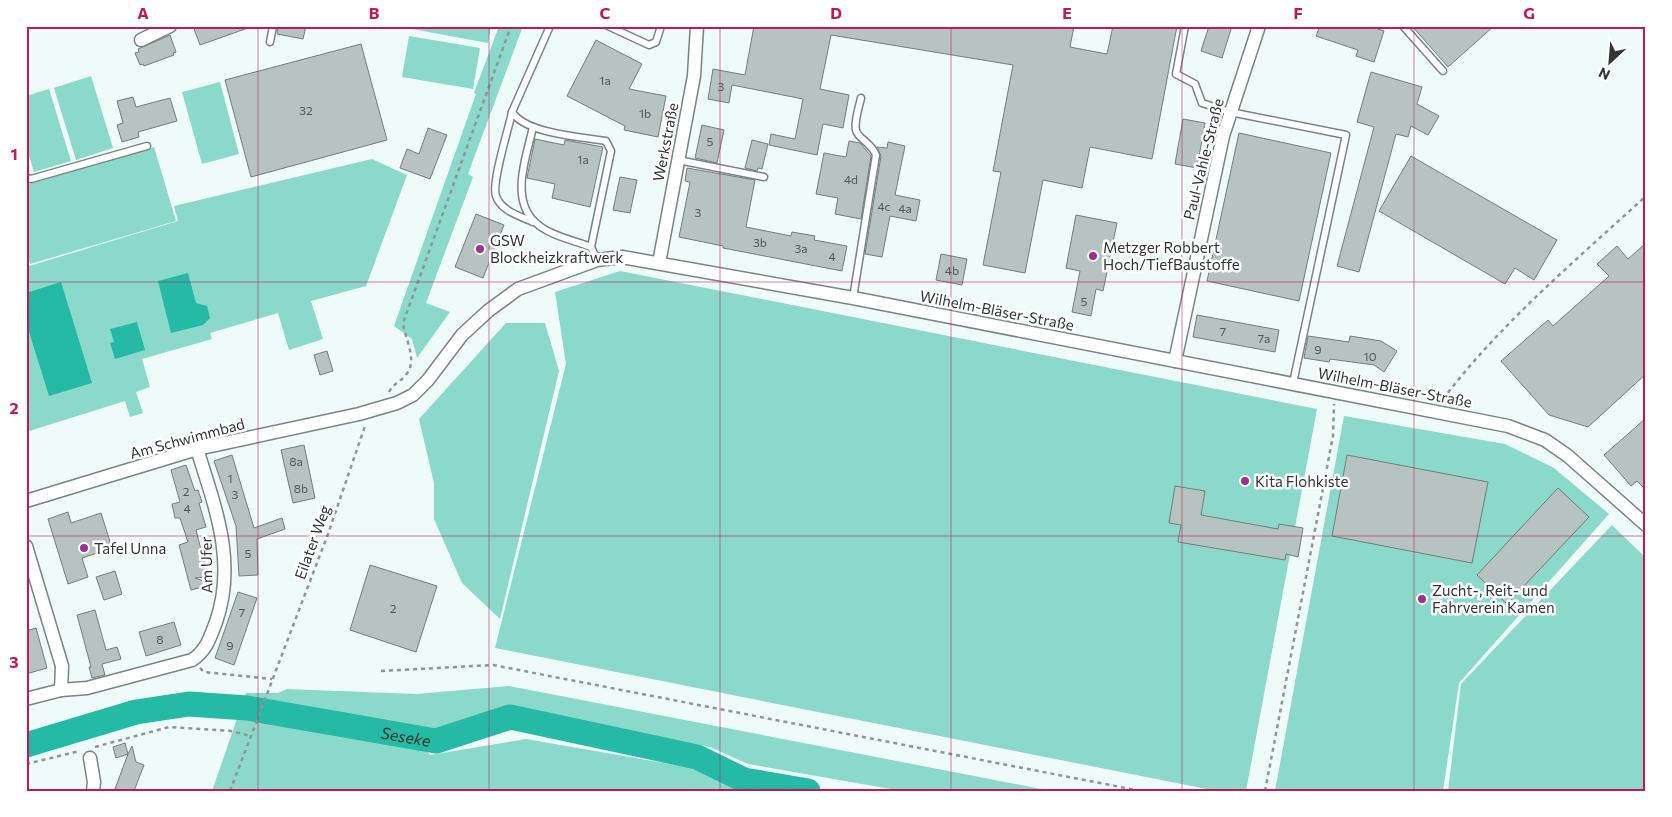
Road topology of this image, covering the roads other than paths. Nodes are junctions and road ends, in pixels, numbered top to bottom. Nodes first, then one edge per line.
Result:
1 (170, 26) edge
2 (273, 26) edge
3 (550, 26) edge
4 (608, 26) edge
5 (661, 26) edge
6 (697, 26) edge
7 (1185, 26) edge
8 (1259, 26) edge
9 (1403, 26) edge
10 (141, 40) dead end
11 (270, 42) dead end
12 (1443, 71) dead end
13 (861, 98) dead end
14 (512, 112) junction
15 (1230, 112) junction
16 (533, 128) junction
17 (147, 146) dead end
18 (678, 160) junction
19 (764, 177) dead end
20 (26, 178) edge
21 (535, 222) junction
22 (591, 247) junction
23 (597, 260) junction
24 (659, 263) junction
25 (853, 298) junction
26 (1174, 361) junction
27 (1293, 383) junction
28 (365, 412) joint
29 (197, 449) junction
30 (26, 501) edge
31 (1646, 525) edge
32 (26, 546) edge
33 (61, 690) junction
34 (26, 699) edge
35 (90, 758) dead end
36 (93, 791) edge

1 - 10 street
2 - 11 lane
3 - 14 lane
4 - 5 lane
6 - 18 street, Werkstraße
7 - 15 lane
8 - 15 street, Paul-Vahle-Straße
9 - 12 lane
13 - 25 lane
14 - 16 lane
14 - 21 lane
15 - 26 street, Paul-Vahle-Straße
15 - 27 lane
16 - 21 lane
16 - 22 lane
17 - 20 lane
18 - 19 lane
18 - 24 street, Werkstraße
21 - 22 lane
22 - 23 lane
23 - 24 street, Wilhelm-Bläser-Straße
23 - 28 street, Wilhelm-Bläser-Straße
24 - 25 street, Wilhelm-Bläser-Straße
25 - 26 street, Wilhelm-Bläser-Straße
26 - 27 street, Wilhelm-Bläser-Straße
27 - 31 street, Wilhelm-Bläser-Straße
28 - 29 street, Am Schwimmbad
29 - 30 street, Am Schwimmbad
29 - 33 street, Am Ufer
32 - 33 street
33 - 34 street
35 - 36 street

